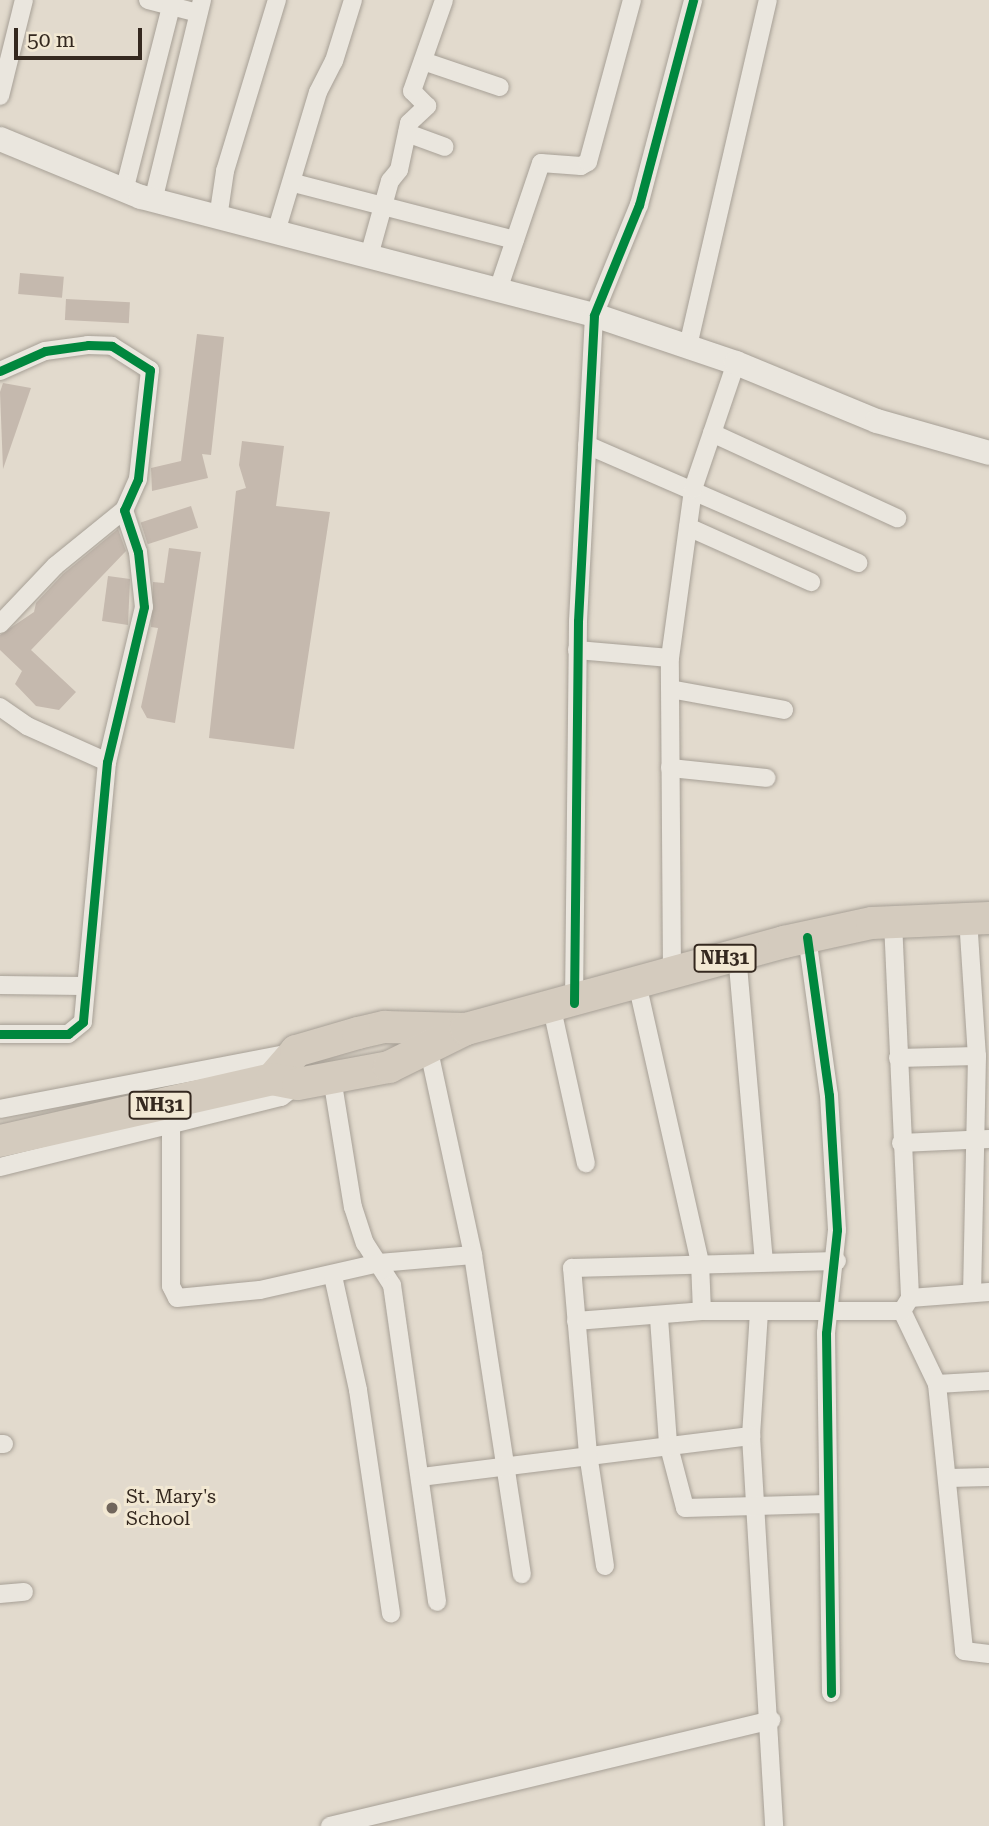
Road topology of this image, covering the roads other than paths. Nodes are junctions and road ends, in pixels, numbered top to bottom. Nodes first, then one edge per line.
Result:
1 (24, 0) edge
2 (148, 0) edge
3 (277, 0) edge
4 (353, 0) edge
5 (444, 0) edge
6 (632, 0) edge
7 (693, 0) edge
8 (768, 0) edge
9 (171, 6) junction
10 (200, 7) edge
11 (423, 61) junction
12 (500, 87) dead end
13 (0, 96) edge
14 (407, 133) junction
15 (0, 139) edge
16 (445, 148) dead end
17 (294, 183) junction
18 (124, 191) junction
19 (153, 201) junction
20 (382, 208) junction
21 (218, 218) junction
22 (276, 232) junction
23 (514, 240) junction
24 (369, 256) junction
25 (498, 290) junction
26 (594, 314) junction
27 (688, 345) junction
28 (736, 363) junction
29 (0, 371) edge
30 (712, 433) junction
31 (587, 445) junction
32 (989, 453) edge
33 (693, 489) junction
34 (124, 510) junction
35 (897, 518) dead end
36 (688, 527) junction
37 (858, 563) dead end
38 (811, 582) dead end
39 (0, 624) edge
40 (577, 650) junction
41 (670, 658) junction
42 (670, 689) junction
43 (0, 707) edge
44 (784, 710) dead end
45 (107, 762) junction
46 (670, 768) junction
47 (766, 778) dead end
48 (979, 918) edge
49 (893, 922) junction
50 (807, 937) junction
51 (737, 954) junction
52 (671, 974) junction
53 (637, 983) junction
54 (0, 985) edge
55 (83, 986) junction
56 (563, 1006) junction
57 (466, 1029) junction
58 (358, 1033) junction
59 (0, 1034) edge
60 (296, 1051) junction
61 (429, 1051) junction
62 (977, 1056) junction
63 (898, 1058) junction
64 (368, 1072) junction
65 (332, 1078) junction
66 (285, 1082) junction
67 (0, 1109) edge
68 (171, 1122) junction
69 (982, 1140) edge
70 (0, 1141) edge
71 (901, 1143) junction
72 (586, 1163) dead end
73 (0, 1167) edge
74 (473, 1255) junction
75 (837, 1261) junction
76 (700, 1262) junction
77 (764, 1262) junction
78 (379, 1263) junction
79 (333, 1276) junction
80 (980, 1292) edge
81 (906, 1305) junction
82 (702, 1311) junction
83 (760, 1312) junction
84 (831, 1312) junction
85 (659, 1318) junction
86 (576, 1321) junction
87 (989, 1381) edge
88 (937, 1384) junction
89 (751, 1436) junction
90 (668, 1443) junction
91 (588, 1454) junction
92 (506, 1468) junction
93 (421, 1477) junction
94 (949, 1478) junction
95 (989, 1478) edge
96 (826, 1504) junction
97 (757, 1505) junction
98 (605, 1566) dead end
99 (522, 1574) dead end
100 (24, 1592) dead end
101 (0, 1594) edge
102 (437, 1602) dead end
103 (391, 1614) dead end
104 (989, 1654) edge
105 (831, 1693) dead end
106 (771, 1720) junction
107 (330, 1826) edge
108 (774, 1826) edge

1 - 13 street
2 - 9 street
3 - 21 street
4 - 17 street
5 - 11 street
6 - 23 street
7 - 26 street
8 - 27 street
9 - 10 street
9 - 18 street
10 - 19 street
11 - 12 street
11 - 14 street
14 - 16 street
14 - 20 street
15 - 18 main road
17 - 20 street
17 - 22 street
18 - 19 main road
19 - 21 main road
20 - 23 street
20 - 24 street
21 - 22 main road
22 - 24 main road
23 - 25 street
24 - 25 main road
25 - 26 main road
26 - 27 main road
26 - 31 street
27 - 28 main road
28 - 30 street
28 - 32 main road
29 - 34 street
30 - 33 street
30 - 35 street
31 - 33 street
31 - 40 street
33 - 36 street
33 - 37 street
34 - 39 street
34 - 45 street
36 - 38 street
36 - 41 street
40 - 41 street
40 - 56 street
41 - 42 street
42 - 44 street
42 - 46 street
43 - 45 street
45 - 55 street
46 - 47 street
46 - 52 street
48 - 49 highway, NH31
48 - 62 street
49 - 50 highway, NH31
49 - 63 street
50 - 51 highway, NH31
50 - 75 street
51 - 52 highway, NH31
51 - 77 street
52 - 53 highway, NH31
53 - 56 highway, NH31
53 - 76 street
54 - 55 street
55 - 59 street
56 - 57 highway, NH31
56 - 72 street
57 - 58 highway, NH31
57 - 61 highway, NH31
58 - 60 highway, NH31
58 - 64 highway
60 - 66 highway
60 - 67 street
61 - 64 highway, NH31
61 - 74 street
62 - 63 street
62 - 69 street
63 - 71 street
64 - 65 highway, NH31
65 - 66 highway, NH31
65 - 78 street
66 - 68 street
66 - 70 highway, NH31
68 - 73 street
68 - 79 street
69 - 71 street
69 - 80 street
71 - 81 street
74 - 78 street
74 - 92 street
75 - 77 street
75 - 84 street
76 - 77 street
76 - 82 street
76 - 86 street
78 - 79 street
78 - 93 street
79 - 103 street
80 - 81 street
81 - 84 street
81 - 88 street
82 - 83 street
82 - 85 street
83 - 84 street
83 - 89 street
84 - 96 street
85 - 86 street
85 - 90 street
86 - 91 street
87 - 88 street
88 - 94 street
89 - 90 street
89 - 97 street
90 - 91 street
90 - 97 street
91 - 92 street
91 - 98 street
92 - 93 street
92 - 99 street
93 - 102 street
94 - 95 street
94 - 104 street
96 - 97 street
96 - 105 street
97 - 106 street
100 - 101 street
106 - 107 street
106 - 108 street

